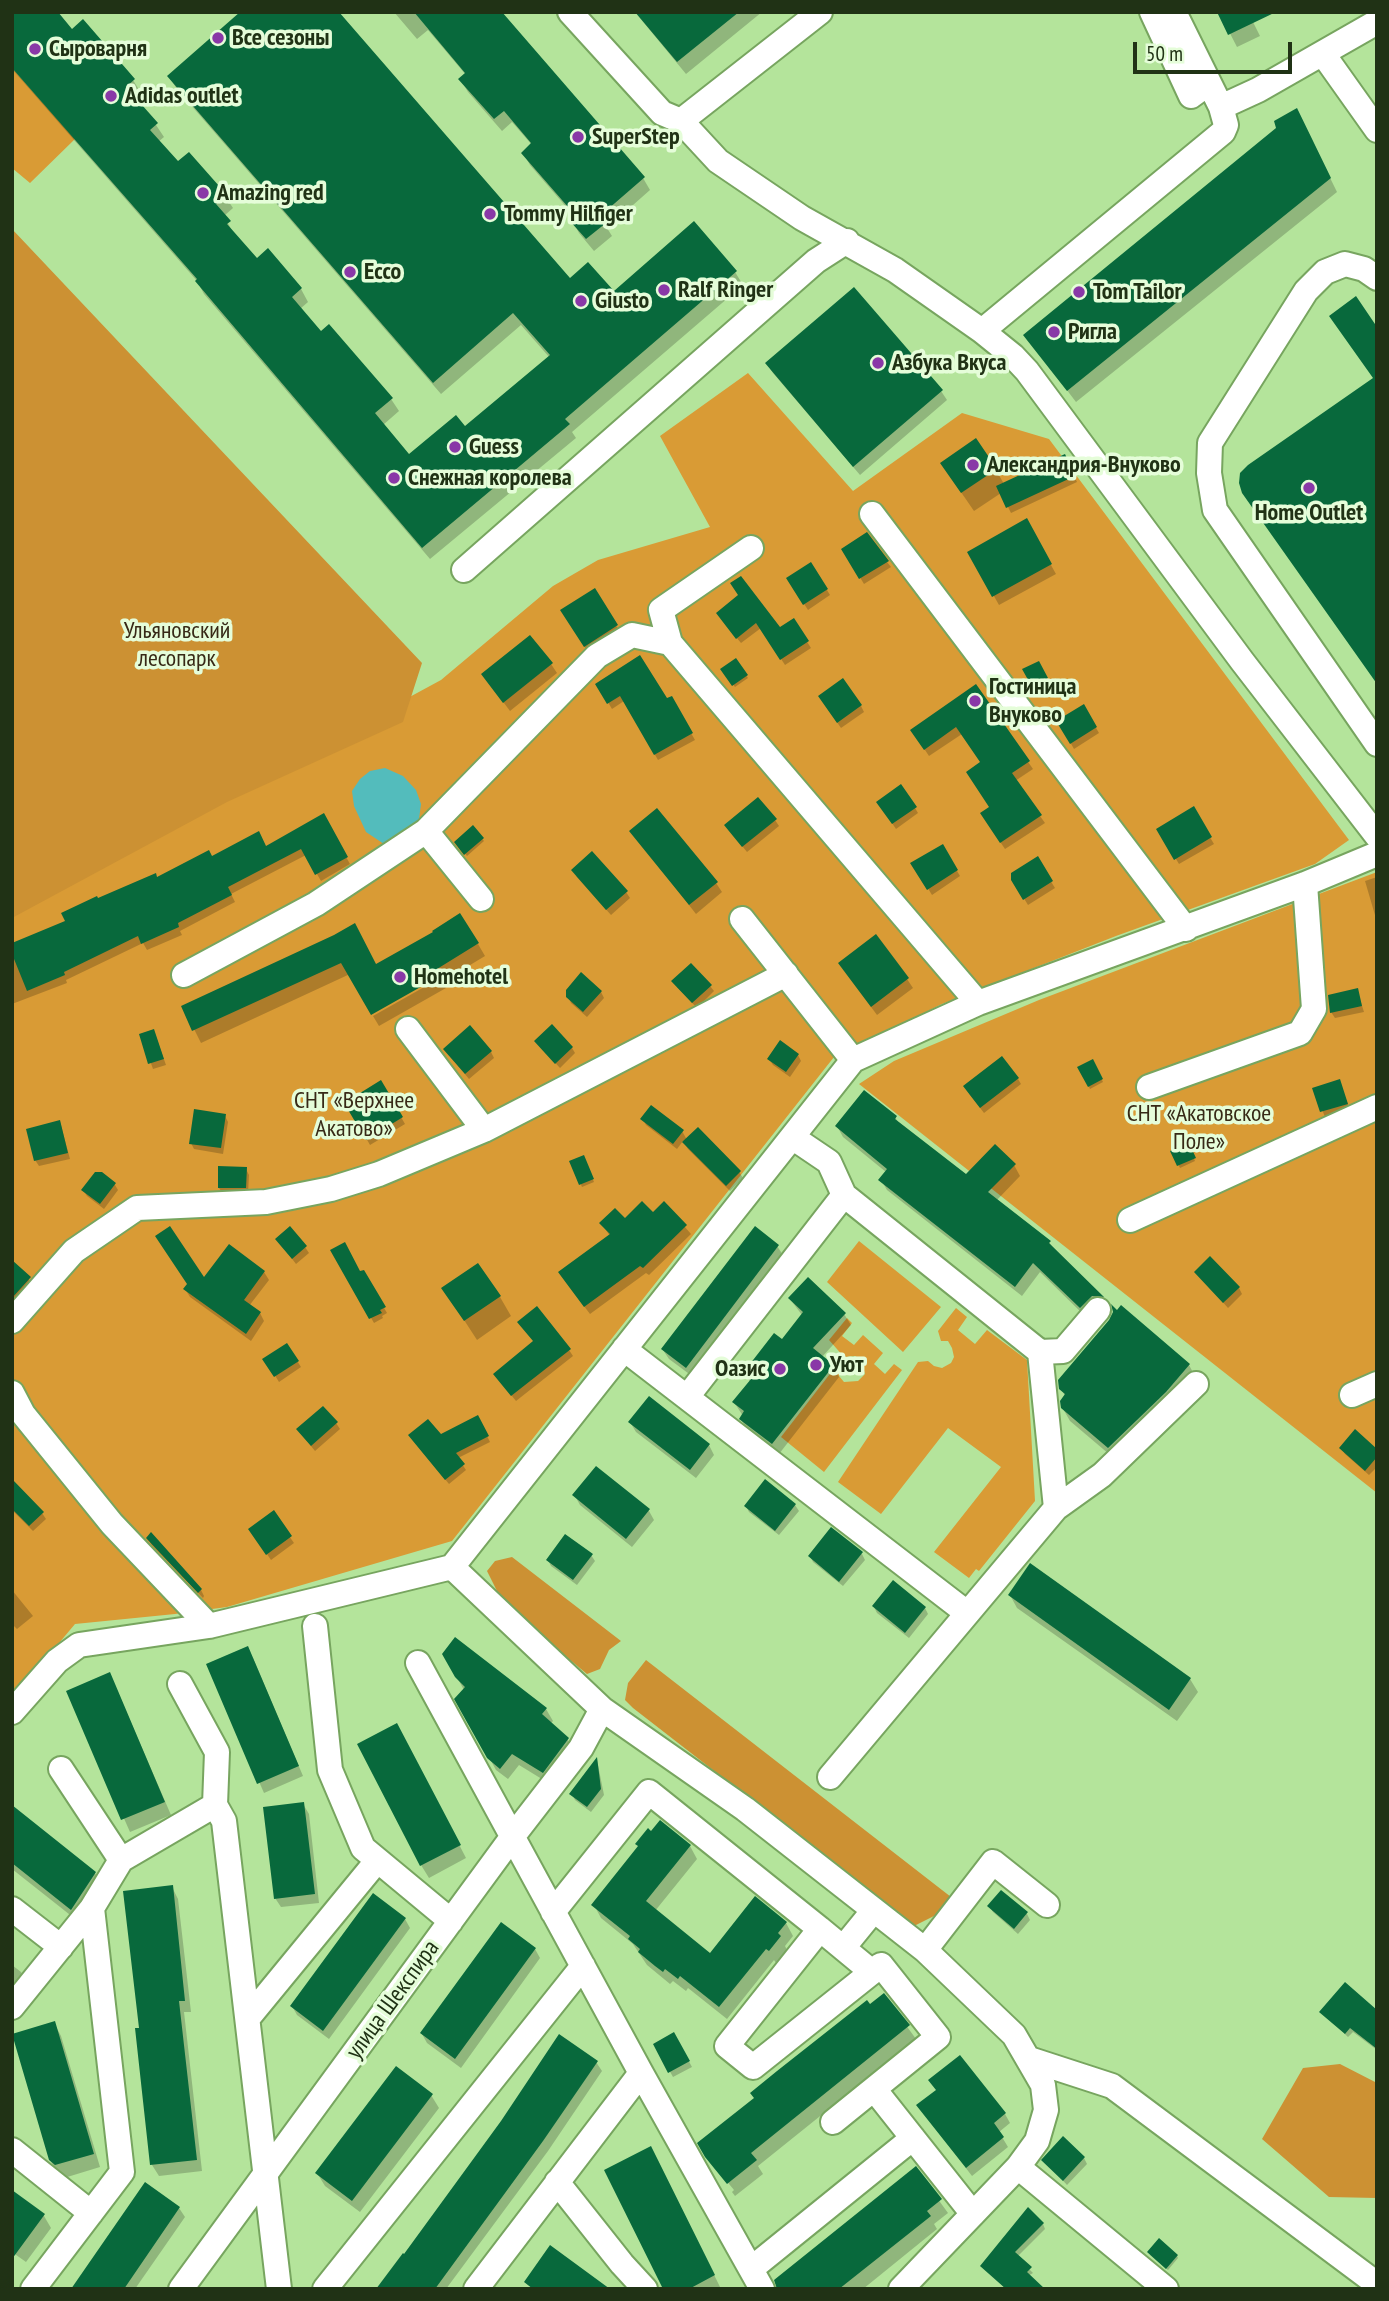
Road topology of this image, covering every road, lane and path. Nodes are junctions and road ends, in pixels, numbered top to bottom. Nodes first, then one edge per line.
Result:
1 (570, 12) edge
2 (820, 12) edge
3 (1152, 12) edge
4 (1174, 12) edge
5 (1375, 24) edge
6 (1178, 44) junction
7 (1322, 54) junction
8 (1367, 94) edge
9 (1221, 107) junction
10 (681, 121) junction
11 (1377, 130) edge
12 (847, 241) junction
13 (1377, 278) edge
14 (982, 331) junction
15 (872, 514) dead end
16 (751, 548) dead end
17 (464, 570) dead end
18 (670, 643) junction
19 (1377, 744) edge
20 (426, 831) junction
21 (1377, 835) edge
22 (1377, 854) edge
23 (1305, 884) junction
24 (481, 899) dead end
25 (742, 919) dead end
26 (1186, 929) junction
27 (786, 974) junction
28 (184, 975) dead end
29 (978, 1003) junction
30 (408, 1029) dead end
31 (853, 1060) junction
32 (1149, 1087) dead end
33 (1377, 1107) edge
34 (484, 1130) junction
35 (792, 1137) junction
36 (844, 1195) junction
37 (1130, 1220) dead end
38 (1098, 1310) dead end
39 (12, 1321) edge
40 (624, 1349) junction
41 (1040, 1352) junction
42 (1196, 1384) dead end
43 (1377, 1384) edge
44 (1352, 1395) dead end
45 (687, 1397) junction
46 (16, 1409) edge
47 (1056, 1508) junction
48 (452, 1567) junction
49 (967, 1613) junction
50 (209, 1626) junction
51 (315, 1626) dead end
52 (418, 1663) dead end
53 (180, 1684) dead end
54 (602, 1709) junction
55 (12, 1712) edge
56 (61, 1769) dead end
57 (830, 1777) dead end
58 (215, 1805) junction
59 (513, 1836) junction
60 (121, 1860) junction
61 (377, 1861) junction
62 (1047, 1905) dead end
63 (92, 1908) junction
64 (12, 1909) edge
65 (874, 1910) junction
66 (553, 1912) junction
67 (451, 1921) junction
68 (820, 1929) junction
69 (61, 1947) junction
70 (843, 1948) junction
71 (925, 1950) junction
72 (583, 1966) junction
73 (872, 1972) junction
74 (12, 2007) edge
75 (248, 2018) junction
76 (1029, 2059) junction
77 (641, 2073) junction
78 (874, 2089) junction
79 (833, 2122) dead end
80 (913, 2138) junction
81 (12, 2150) edge
82 (1018, 2167) junction
83 (266, 2174) junction
84 (557, 2182) junction
85 (91, 2213) junction
86 (973, 2214) junction
87 (756, 2279) edge
88 (1377, 2284) edge
89 (480, 2287) edge
90 (33, 2289) edge
91 (181, 2289) edge
92 (279, 2289) edge
93 (325, 2289) edge
94 (645, 2289) edge
95 (901, 2289) edge
96 (1166, 2289) edge

1 - 10 street
2 - 10 street
3 - 6 street
4 - 6 street
5 - 7 street
6 - 9 street
7 - 8 street
7 - 9 street
8 - 11 street
9 - 14 street
10 - 12 street
12 - 14 street
12 - 17 street
13 - 19 street
14 - 21 street
15 - 26 street
16 - 18 street
18 - 20 street
18 - 29 street
20 - 24 street
20 - 28 street
22 - 23 street
23 - 26 street
23 - 32 street
25 - 27 street
26 - 29 street
27 - 31 street
27 - 34 street
29 - 31 street
30 - 34 street
31 - 35 street
33 - 37 street
34 - 39 street
35 - 36 street
35 - 40 street
36 - 41 street
36 - 45 street
38 - 41 street
40 - 45 street
40 - 48 street
41 - 47 street
42 - 47 street
43 - 44 street
45 - 49 street
46 - 50 street
47 - 49 street
48 - 50 street
48 - 54 street
49 - 57 street
50 - 55 street
51 - 61 street
52 - 59 street
53 - 58 street
54 - 59 street, улица Шекспира
54 - 65 street
56 - 60 street
58 - 60 street
58 - 75 street
59 - 66 street
59 - 67 street, улица Шекспира
60 - 63 street
61 - 67 street
61 - 75 street
62 - 71 street
63 - 69 street
63 - 85 street
64 - 69 street
65 - 70 street
65 - 71 street
66 - 68 street
66 - 72 street
67 - 83 street, улица Шекспира
68 - 70 street
68 - 73 street
69 - 74 street
70 - 73 street
71 - 76 street
72 - 77 street
72 - 93 street
73 - 78 street
75 - 83 street
76 - 82 street
76 - 88 street
77 - 84 street
77 - 87 street
78 - 79 street
78 - 80 street
80 - 86 street
80 - 87 street
81 - 85 street
82 - 86 street
82 - 96 street
83 - 91 street, улица Шекспира
83 - 92 street
84 - 89 street
84 - 94 street
85 - 90 street
86 - 95 street

